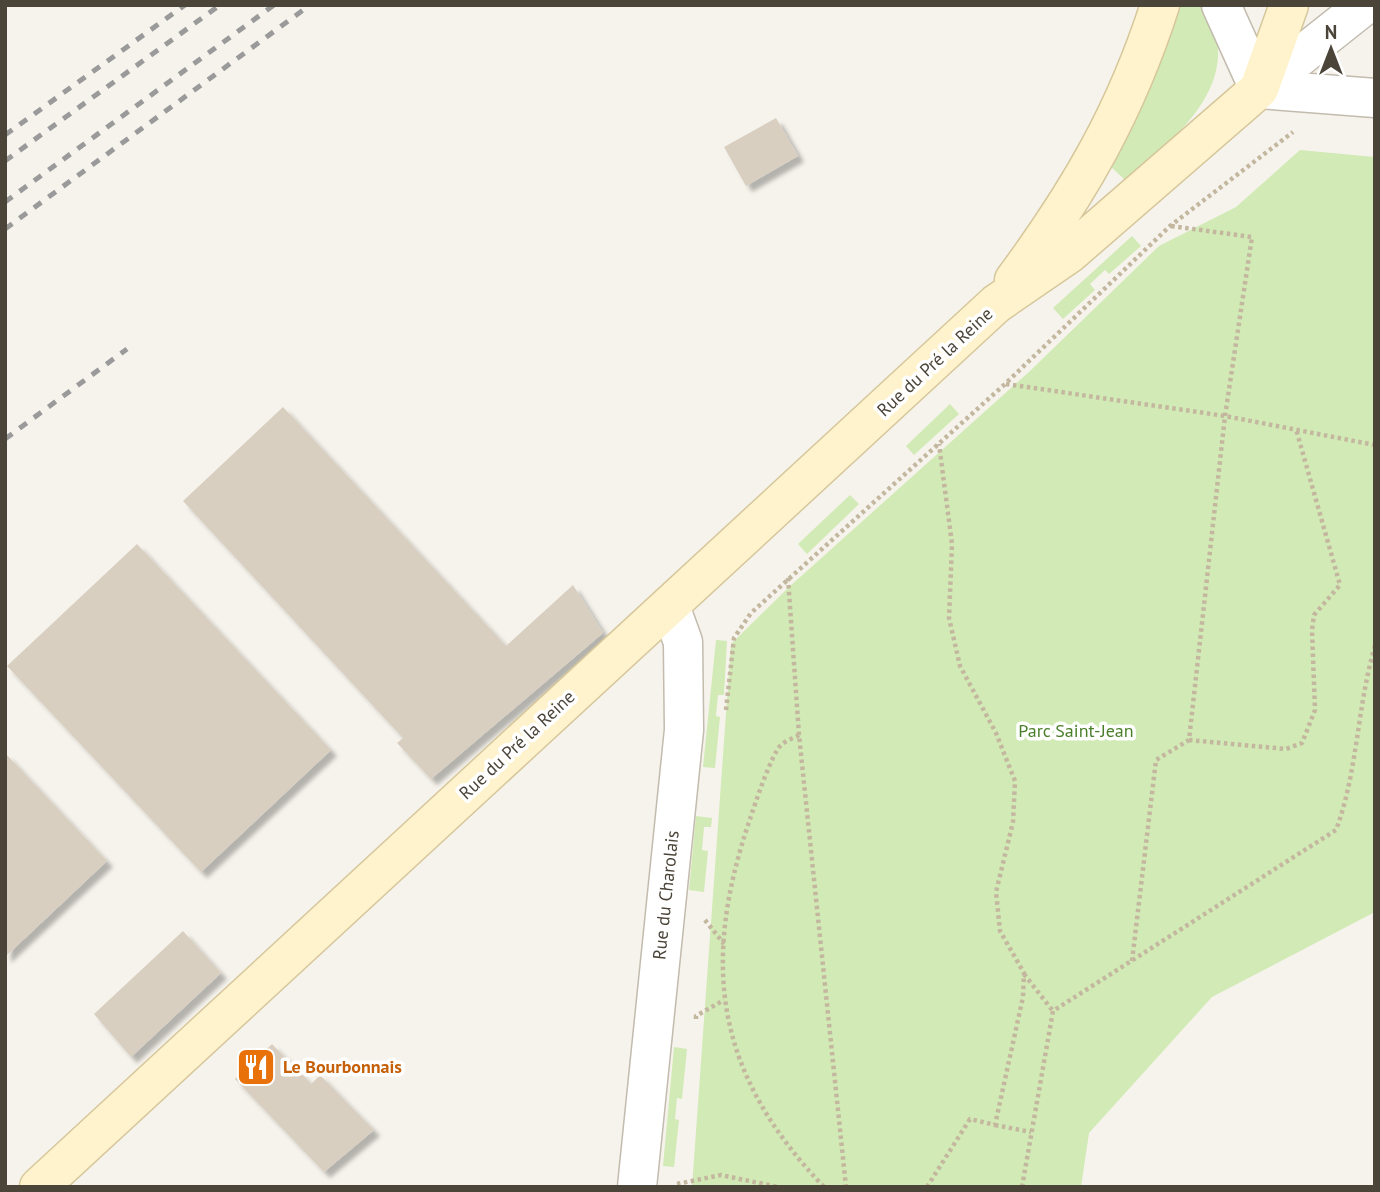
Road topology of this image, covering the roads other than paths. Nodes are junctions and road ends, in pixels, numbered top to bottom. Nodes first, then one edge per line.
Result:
1 (1160, 5) edge
2 (1221, 5) edge
3 (1289, 5) edge
4 (1365, 5) edge
5 (1259, 89) junction
6 (1375, 98) edge
7 (996, 304) junction
8 (670, 606) junction
9 (39, 1187) edge
10 (636, 1187) edge

1 - 7 main road, Rue du Pré la Reine
2 - 5 street
3 - 5 main road, Rue du Pré la Reine
4 - 5 street, Rue du Pré la Reine
5 - 6 street
5 - 7 main road, Rue du Pré la Reine
7 - 8 main road, Rue du Pré la Reine
8 - 9 main road, Rue du Pré la Reine
8 - 10 street, Rue du Charolais

